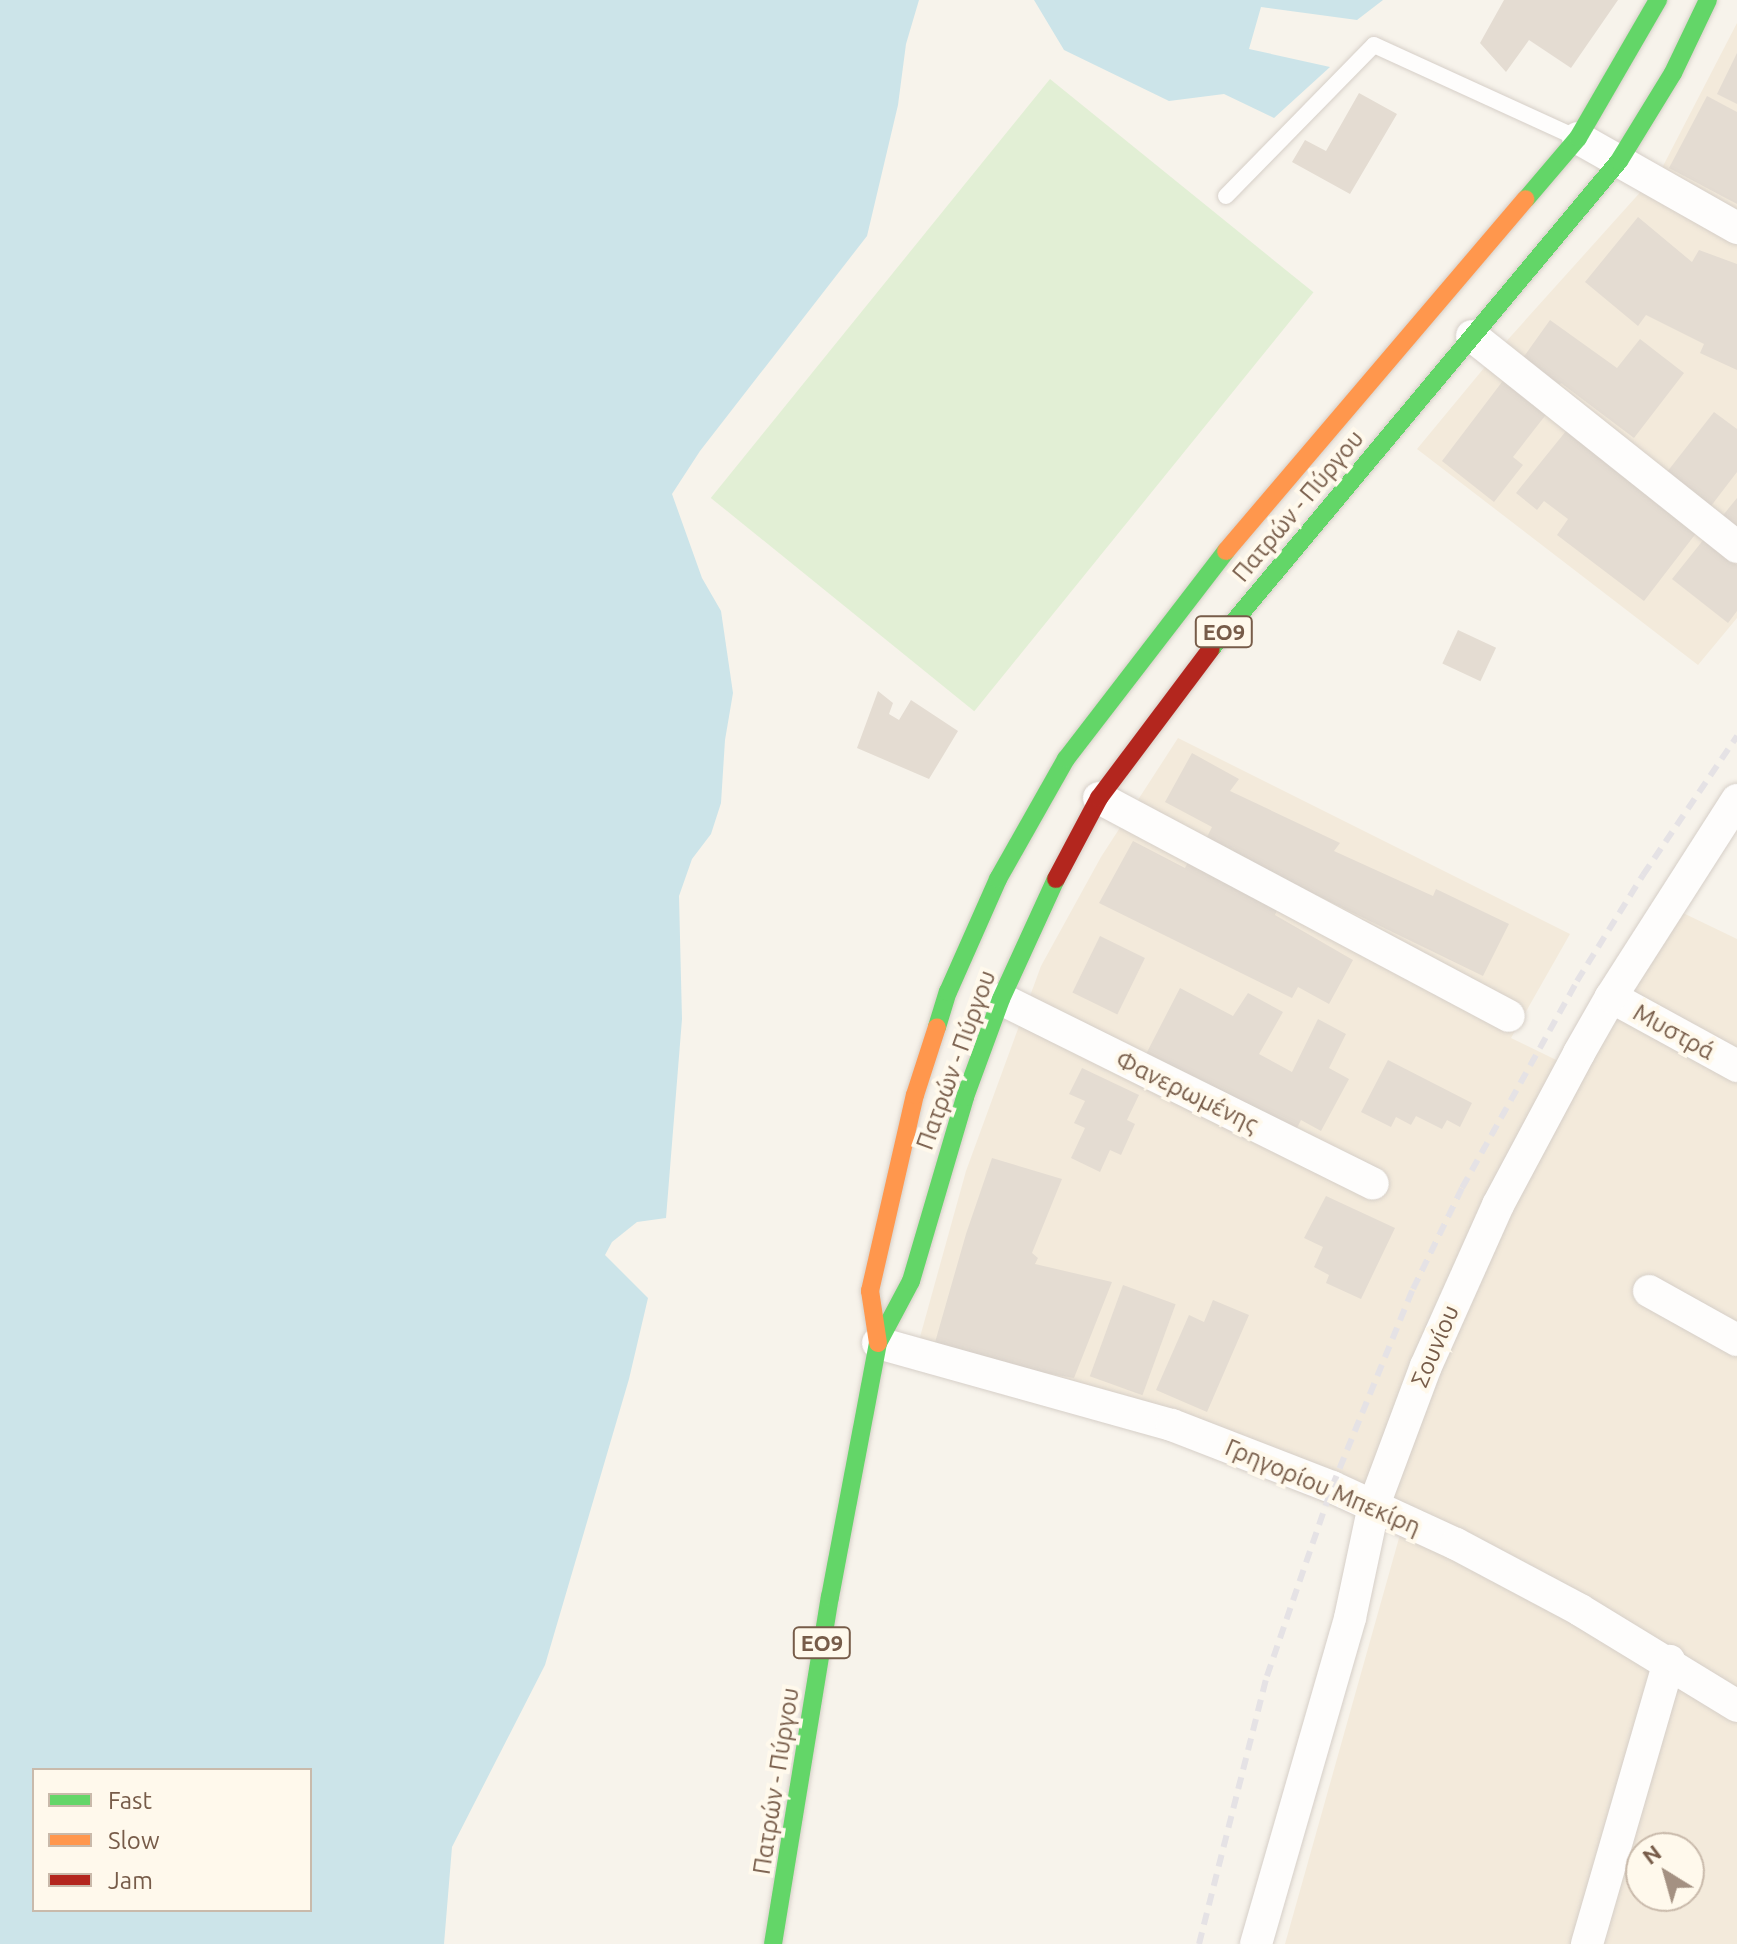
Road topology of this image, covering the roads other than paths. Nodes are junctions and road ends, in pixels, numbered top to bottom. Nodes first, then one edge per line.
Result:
1 (1658, 0) edge
2 (1708, 0) edge
3 (1578, 138) junction
4 (1619, 161) junction
5 (1226, 196) dead end
6 (1737, 228) edge
7 (1472, 336) junction
8 (1737, 547) edge
9 (1099, 798) junction
10 (1737, 800) edge
11 (1611, 997) junction
12 (1001, 999) junction
13 (1509, 1016) dead end
14 (1737, 1066) edge
15 (1373, 1184) dead end
16 (1649, 1291) dead end
17 (1737, 1340) edge
18 (878, 1343) junction
19 (1374, 1505) junction
20 (1669, 1661) junction
21 (1737, 1706) edge
22 (773, 1944) edge
23 (1256, 1944) edge
24 (1587, 1944) edge

1 - 3 main road, Πατρών - Πύργου / ΕΟ9
2 - 4 main road, Πατρών - Πύργου / ΕΟ9
3 - 4 street
3 - 5 lane
3 - 18 main road, Πατρών - Πύργου / ΕΟ9
4 - 6 street
4 - 7 main road, Πατρών - Πύργου / ΕΟ9
7 - 8 street
7 - 9 main road, Πατρών - Πύργου / ΕΟ9
9 - 12 main road, Πατρών - Πύργου / ΕΟ9
9 - 13 street
10 - 11 street, Σουνίου
11 - 14 street, Μυστρά
11 - 19 street, Σουνίου
12 - 15 street, Φανερωμένης
12 - 18 main road, Πατρών - Πύργου / ΕΟ9
16 - 17 street
18 - 19 street, Γρηγορίου Μπεκίρη
18 - 22 main road, Πατρών - Πύργου / ΕΟ9
19 - 20 street, Γρηγορίου Μπεκίρη
19 - 23 street, Σουνίου
20 - 21 street, Γρηγορίου Μπεκίρη
20 - 24 street

